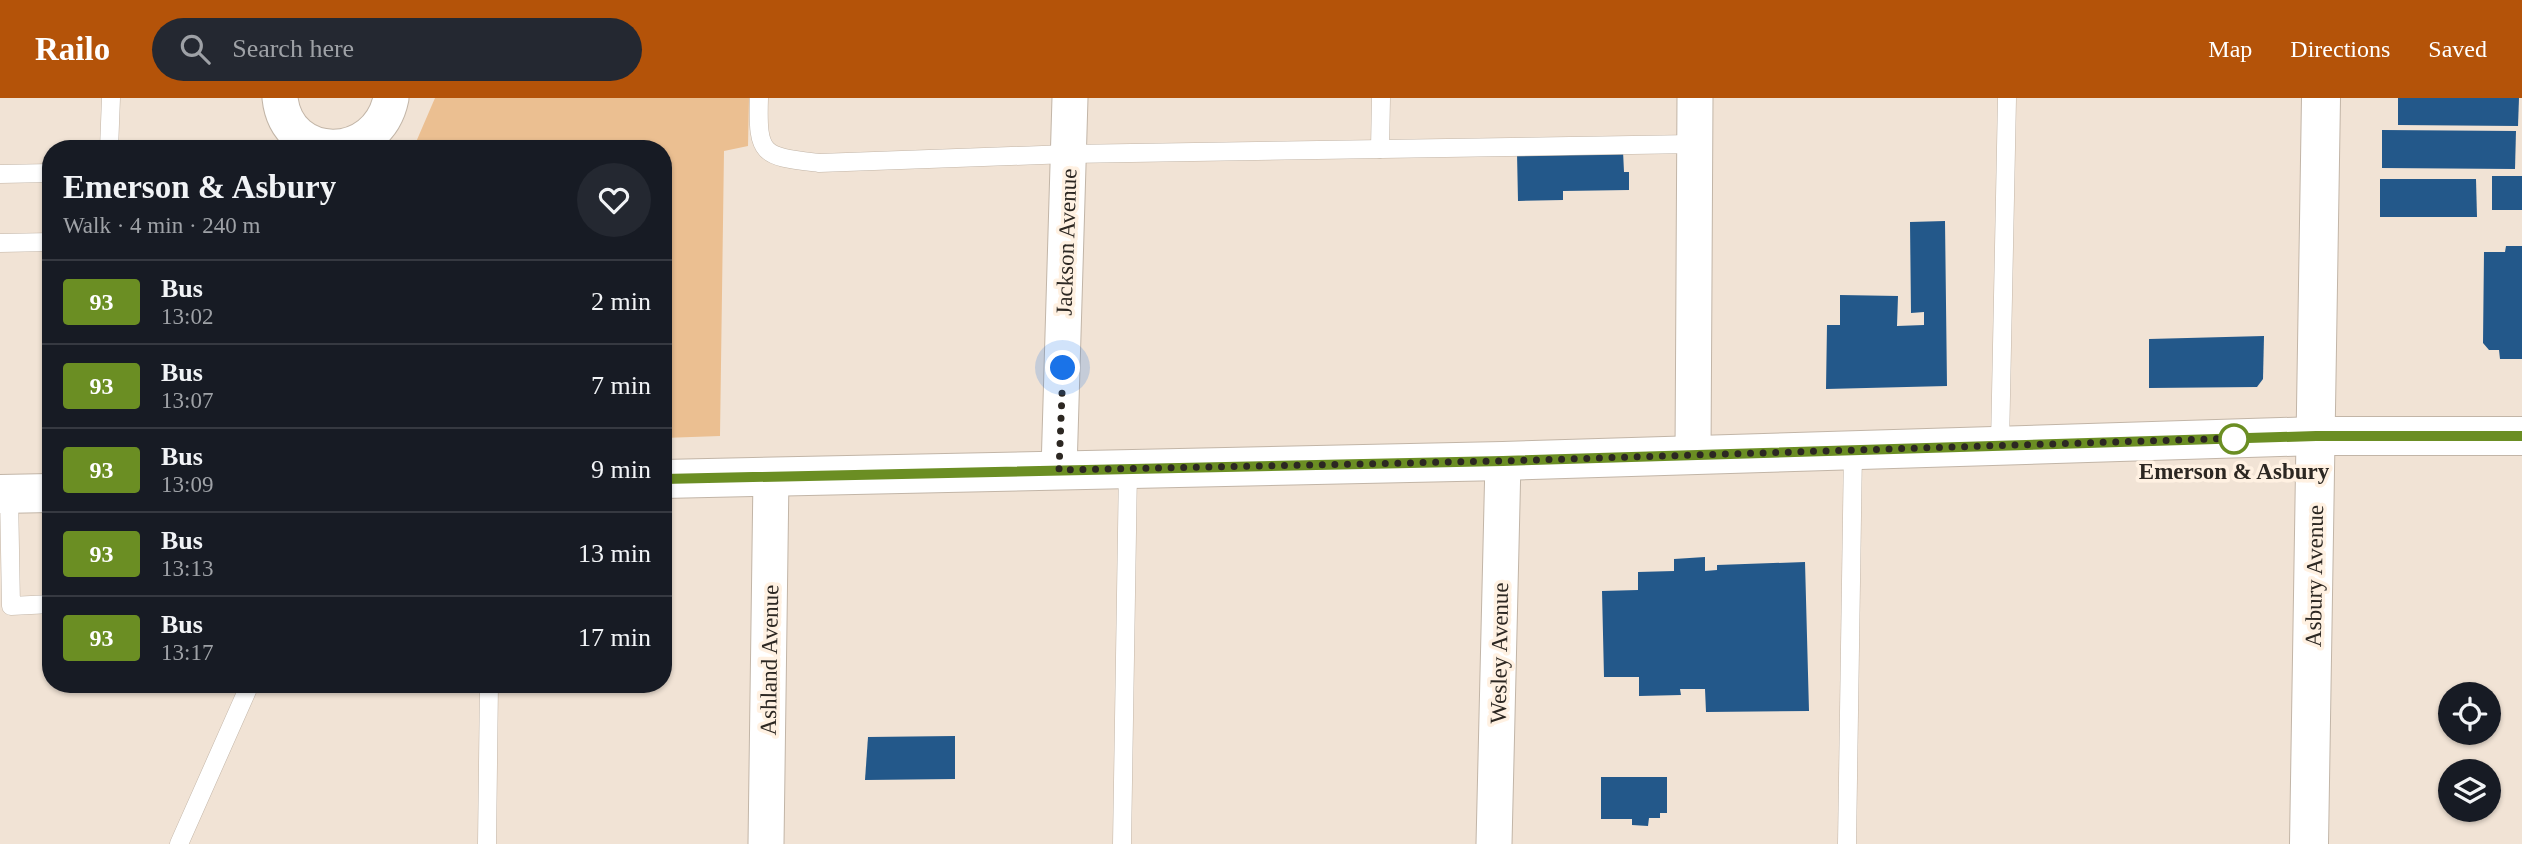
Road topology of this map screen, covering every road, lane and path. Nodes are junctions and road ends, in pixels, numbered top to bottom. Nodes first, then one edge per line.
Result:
1 (111, 98) edge
2 (280, 98) edge
3 (391, 98) edge
4 (759, 98) edge
5 (1070, 98) edge
6 (1381, 98) edge
7 (1695, 98) edge
8 (2007, 98) edge
9 (2321, 98) edge
10 (109, 140) edge
11 (309, 140) edge
12 (365, 140) edge
13 (1694, 144) junction
14 (1380, 149) junction
15 (1069, 154) junction
16 (42, 173) edge
17 (0, 174) edge
18 (42, 242) edge
19 (0, 243) edge
20 (2316, 436) junction
21 (2522, 436) edge
22 (2000, 445) junction
23 (1853, 450) junction
24 (1693, 455) junction
25 (1503, 461) junction
26 (1128, 468) junction
27 (1059, 470) junction
28 (771, 476) junction
29 (672, 479) edge
30 (42, 493) edge
31 (4, 494) edge
32 (42, 604) edge
33 (246, 693) edge
34 (489, 693) edge
35 (179, 844) edge
36 (487, 844) edge
37 (766, 844) edge
38 (1122, 844) edge
39 (1494, 844) edge
40 (1847, 844) edge
41 (2309, 844) edge

1 - 10 lane
2 - 11 street
3 - 12 street
4 - 15 lane
5 - 15 street, Jackson Avenue
6 - 14 lane
7 - 13 street
8 - 22 lane
9 - 20 main road, Asbury Avenue
13 - 14 lane
13 - 24 street
14 - 15 lane
15 - 27 street, Jackson Avenue
16 - 17 lane
18 - 19 lane
20 - 21 main road
20 - 22 main road
20 - 41 main road, Asbury Avenue
22 - 23 main road
23 - 24 main road
23 - 40 lane
24 - 25 main road
25 - 26 main road
25 - 39 street, Wesley Avenue
26 - 27 main road
26 - 38 lane
27 - 28 main road
28 - 29 main road
28 - 37 street, Ashland Avenue
30 - 31 main road
31 - 32 lane
33 - 35 lane
34 - 36 lane

